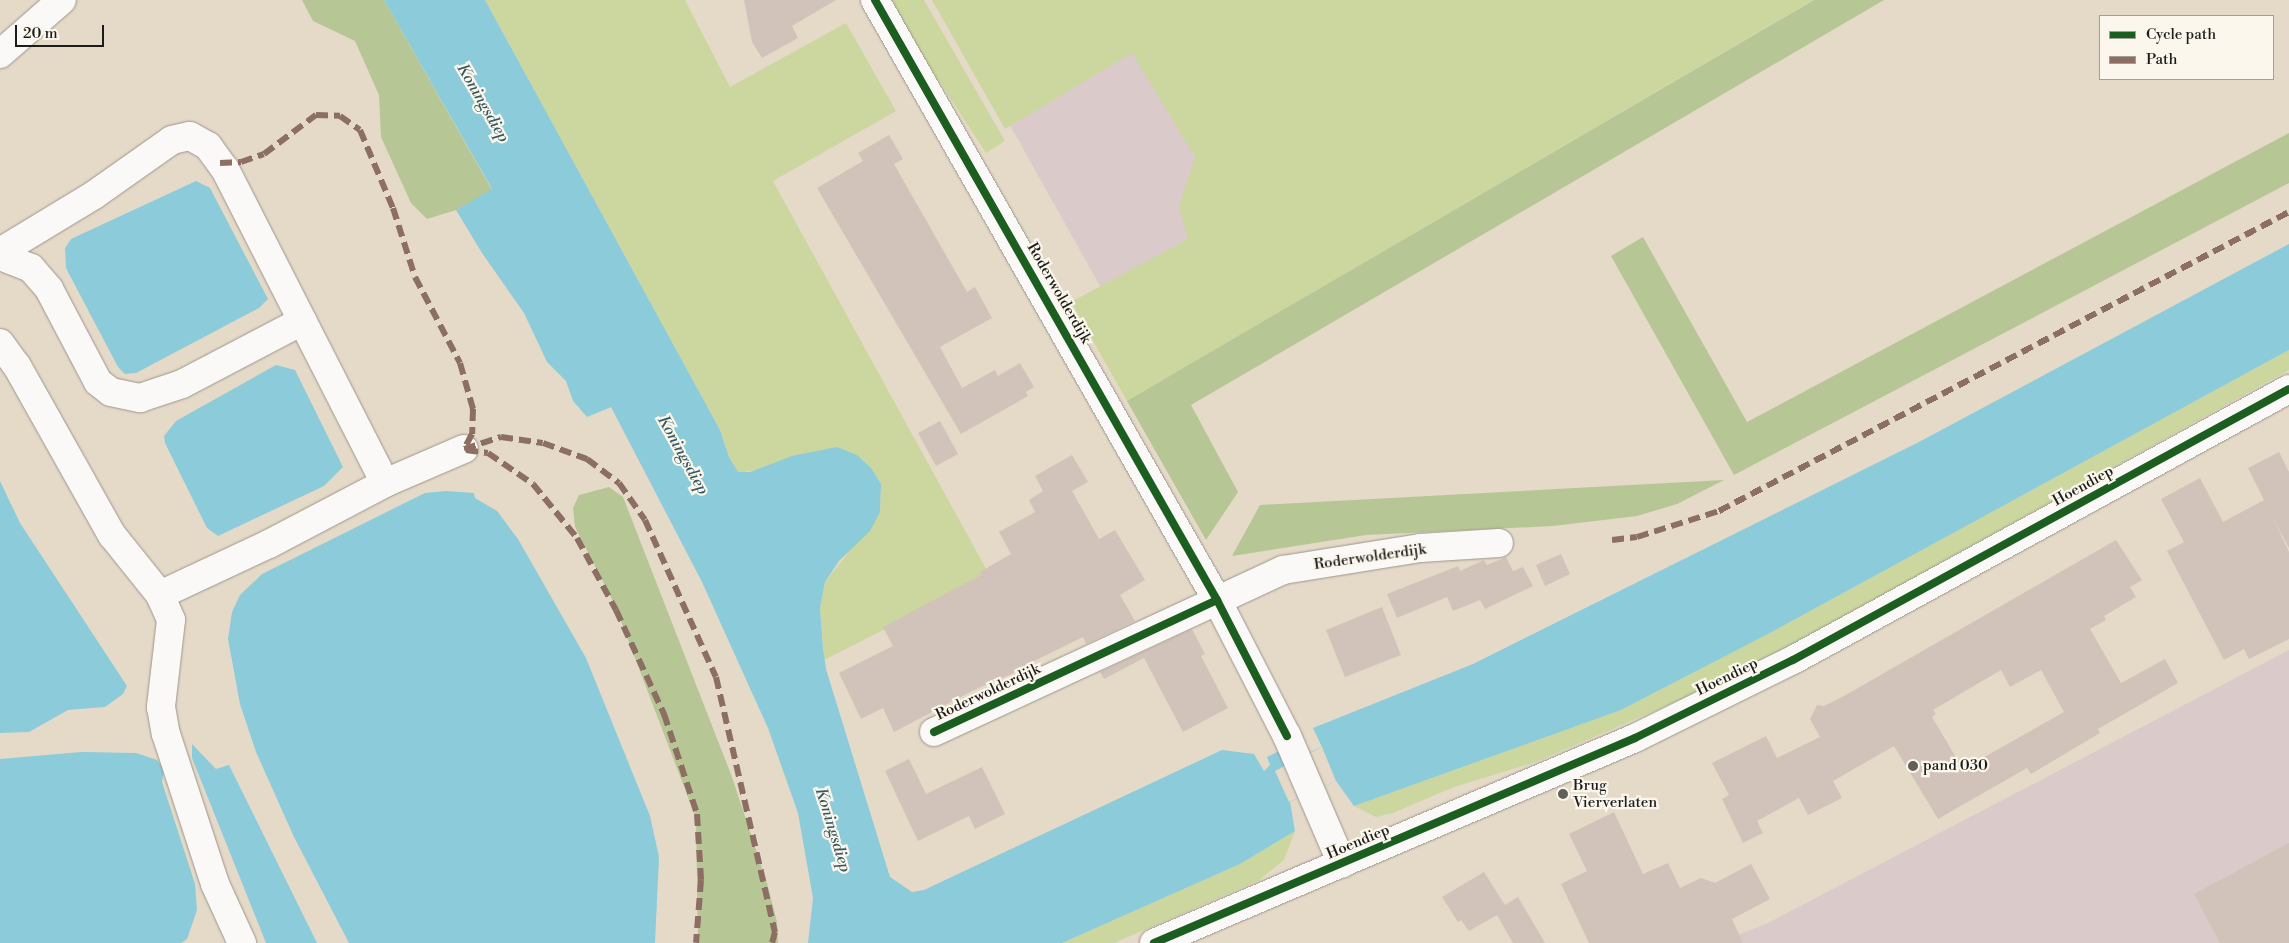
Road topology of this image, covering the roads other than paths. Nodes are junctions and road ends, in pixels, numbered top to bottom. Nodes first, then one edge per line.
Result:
1 (62, 0) edge
2 (875, 0) edge
3 (0, 54) edge
4 (0, 252) edge
5 (0, 256) edge
6 (302, 321) junction
7 (0, 343) edge
8 (2289, 389) edge
9 (464, 449) dead end
10 (385, 483) junction
11 (1499, 544) dead end
12 (160, 596) junction
13 (1217, 600) junction
14 (934, 732) dead end
15 (1342, 864) junction
16 (242, 943) edge
17 (1154, 943) edge

1 - 3 street
2 - 13 street, Roderwolderdijk
4 - 6 street
5 - 6 street
6 - 10 street
7 - 12 street
8 - 15 street, Hoendiep
9 - 10 street
10 - 12 street
11 - 13 street, Roderwolderdijk
12 - 16 street
13 - 14 street, Roderwolderdijk
13 - 15 street, Roderwolderdijk
15 - 17 street, Hoendiep

